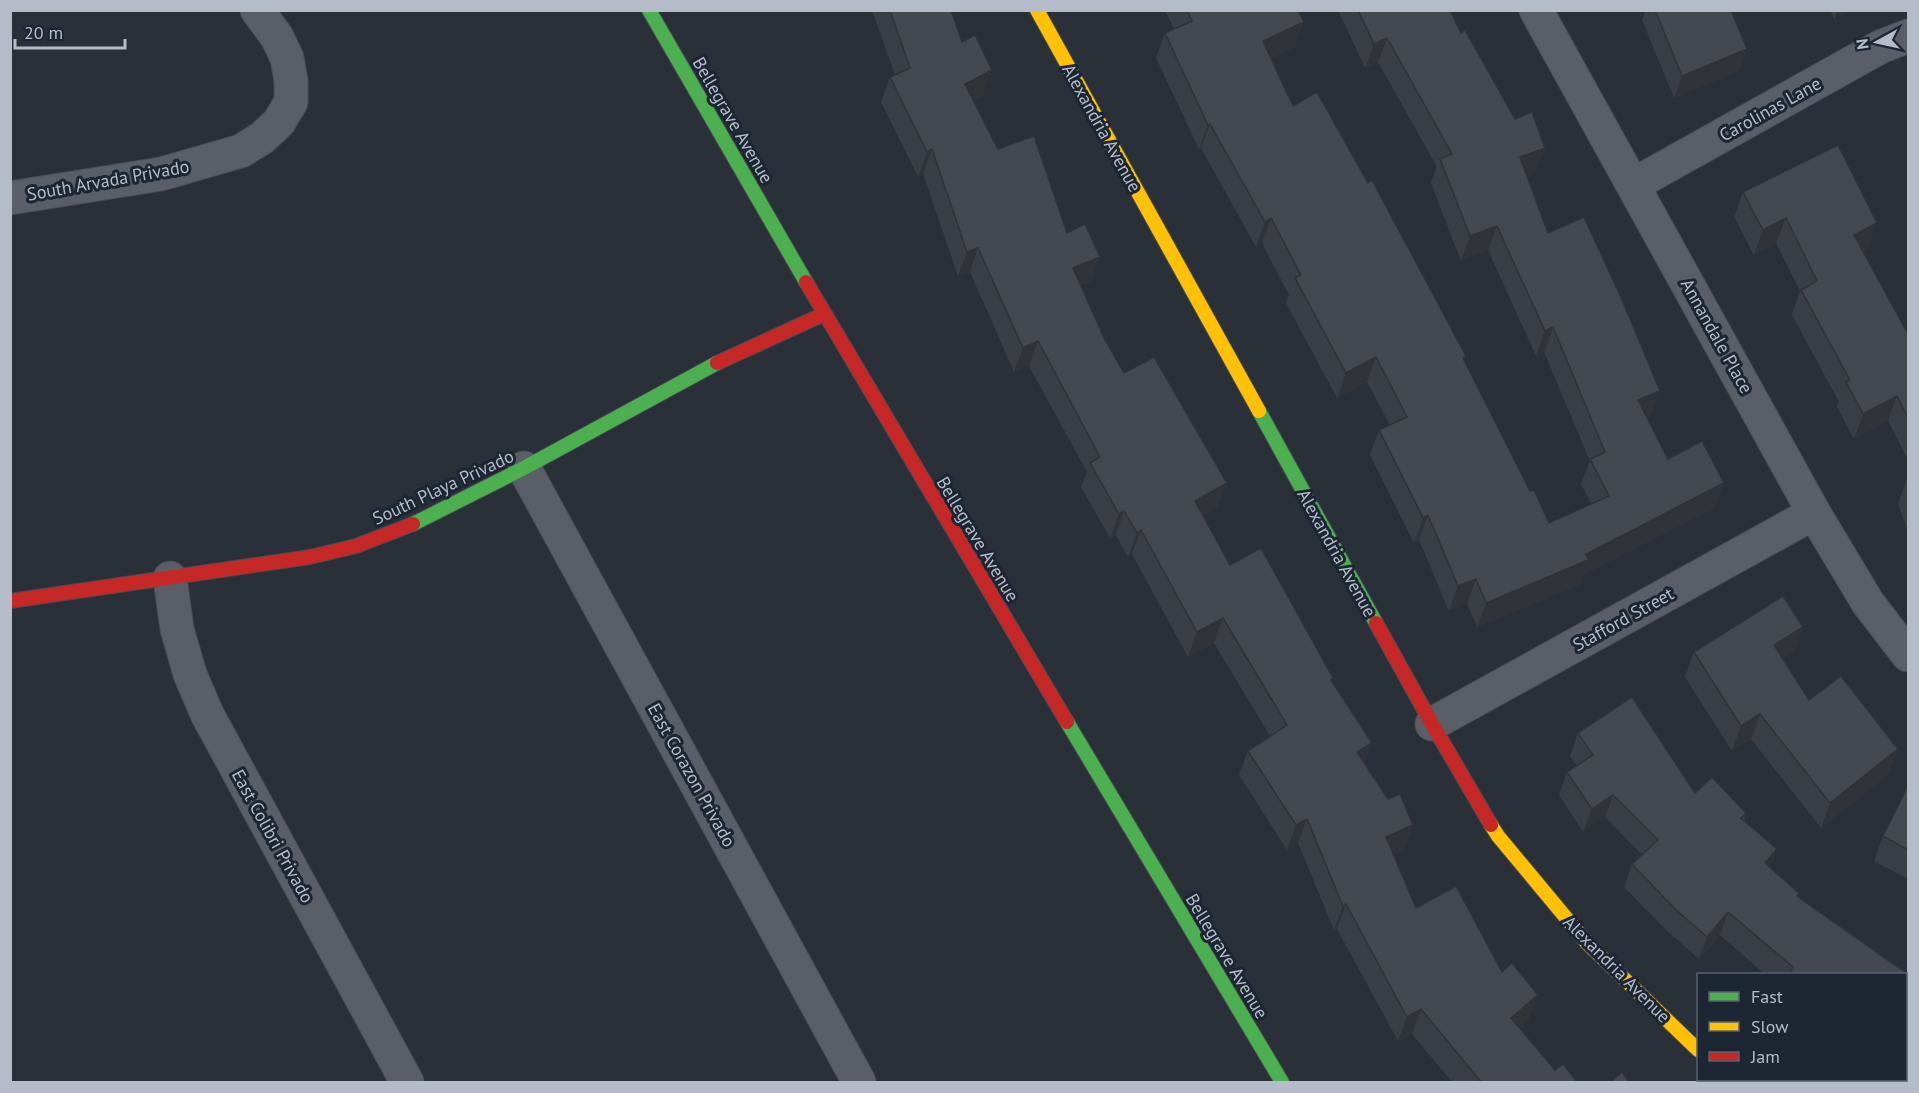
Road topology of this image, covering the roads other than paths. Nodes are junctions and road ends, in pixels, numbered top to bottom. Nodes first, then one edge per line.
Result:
1 (257, 10) edge
2 (649, 10) edge
3 (1037, 10) edge
4 (1536, 10) edge
5 (1908, 36) edge
6 (1634, 185) junction
7 (10, 198) edge
8 (824, 314) junction
9 (524, 468) junction
10 (1815, 513) junction
11 (170, 578) junction
12 (10, 601) edge
13 (1908, 655) edge
14 (1432, 724) junction
15 (1697, 1049) edge
16 (407, 1083) edge
17 (859, 1083) edge
18 (1282, 1083) edge

1 - 7 street, South Arvada Privado
2 - 8 street, Bellegrave Avenue
3 - 14 street, Alexandria Avenue
4 - 6 street, Annandale Place
5 - 6 street, Carolinas Lane
6 - 10 street, Annandale Place
8 - 9 street, South Playa Privado
8 - 18 street, Bellegrave Avenue
9 - 11 street, South Playa Privado
9 - 17 street, East Corazon Privado
10 - 13 street, Annandale Place
10 - 14 street, Stafford Street
11 - 12 street, South Playa Privado
11 - 16 street, East Colibri Privado
14 - 15 street, Alexandria Avenue

